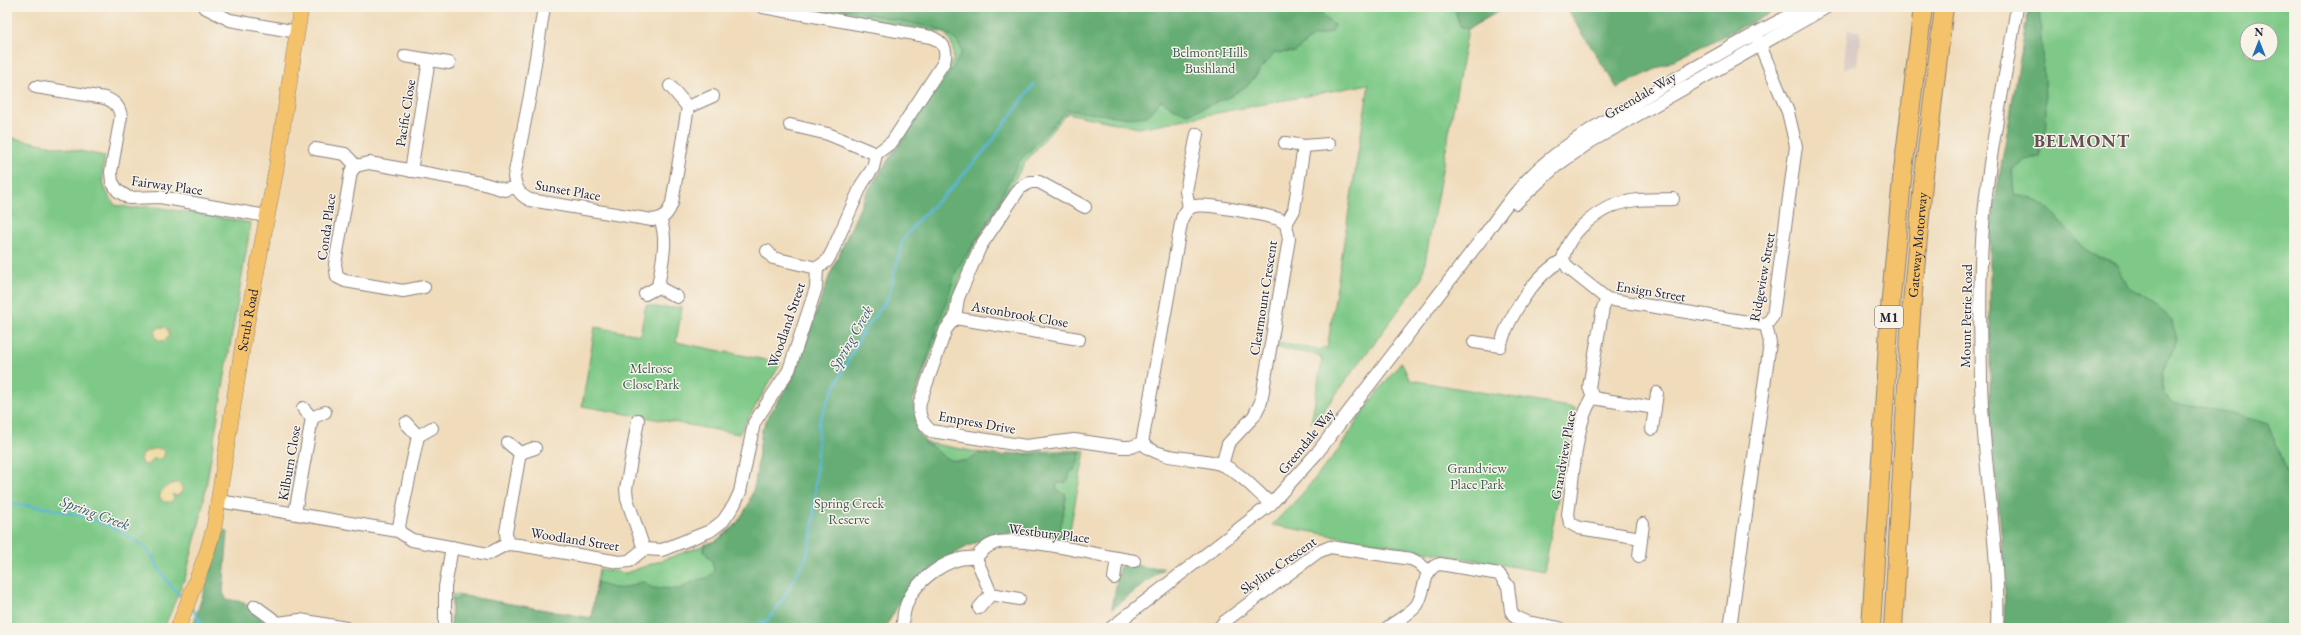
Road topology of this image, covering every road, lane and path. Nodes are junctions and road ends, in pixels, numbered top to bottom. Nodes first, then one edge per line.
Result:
1 (204, 7) edge
2 (301, 7) edge
3 (544, 7) edge
4 (763, 7) edge
5 (1806, 7) edge
6 (1827, 7) edge
7 (1922, 7) edge
8 (2017, 7) edge
9 (1944, 8) edge
10 (297, 32) junction
11 (1757, 38) junction
12 (405, 56) dead end
13 (429, 60) junction
14 (449, 63) dead end
15 (670, 86) dead end
16 (36, 87) dead end
17 (713, 96) dead end
18 (688, 107) junction
19 (790, 125) dead end
20 (1197, 134) dead end
21 (1285, 143) dead end
22 (1329, 144) dead end
23 (1304, 146) junction
24 (315, 148) dead end
25 (876, 154) junction
26 (356, 166) junction
27 (411, 170) junction
28 (516, 188) junction
29 (1673, 199) dead end
30 (1085, 207) dead end
31 (1189, 208) junction
32 (266, 216) junction
33 (660, 219) junction
34 (1286, 224) junction
35 (767, 251) dead end
36 (1563, 260) junction
37 (817, 268) junction
38 (424, 287) dead end
39 (658, 288) junction
40 (645, 294) dead end
41 (677, 297) dead end
42 (1607, 299) junction
43 (956, 318) junction
44 (1766, 325) junction
45 (1079, 339) dead end
46 (1474, 342) dead end
47 (1657, 393) dead end
48 (1593, 398) junction
49 (303, 408) dead end
50 (1655, 408) junction
51 (325, 412) dead end
52 (312, 418) junction
53 (638, 420) dead end
54 (406, 423) dead end
55 (432, 428) dead end
56 (1652, 429) dead end
57 (418, 436) junction
58 (508, 443) dead end
59 (1142, 443) junction
60 (534, 448) dead end
61 (520, 453) junction
62 (1222, 465) junction
63 (219, 501) junction
64 (1271, 504) junction
65 (295, 513) junction
66 (1643, 524) dead end
67 (398, 531) junction
68 (1641, 538) junction
69 (507, 544) junction
70 (452, 548) junction
71 (644, 549) junction
72 (1639, 556) dead end
73 (976, 558) junction
74 (1117, 558) junction
75 (1134, 561) dead end
76 (1428, 572) junction
77 (1114, 578) dead end
78 (991, 594) junction
79 (1019, 599) dead end
80 (256, 606) dead end
81 (979, 608) dead end
82 (279, 626) edge
83 (1118, 626) edge
84 (178, 628) edge
85 (346, 628) edge
86 (445, 628) edge
87 (903, 628) edge
88 (1219, 628) edge
89 (1387, 628) edge
90 (1560, 628) edge
91 (1730, 628) edge
92 (1871, 628) edge
93 (1893, 628) edge
94 (1997, 628) edge

1 - 10 street
2 - 10 main road, Scrub Road
3 - 28 street, Sunset Place
4 - 25 street
5 - 11 street, Greendale Way
6 - 11 street, Greendale Way
7 - 92 highway, Gateway Motorway / M1
8 - 94 street, Mount Petrie Road
9 - 93 highway, Gateway Motorway / M1
10 - 32 main road, Scrub Road
11 - 44 street, Ridgeview Street
11 - 64 street, Greendale Way
12 - 13 street
13 - 14 street
13 - 27 street, Pacific Close
15 - 18 street
16 - 32 street, Fairway Place
17 - 18 street
18 - 33 street
19 - 25 street
20 - 31 street
21 - 23 street
22 - 23 street
23 - 34 street
24 - 26 street
25 - 37 street, Woodland Street
26 - 27 street
26 - 38 street, Conda Place
27 - 28 street
28 - 33 street, Sunset Place
29 - 36 street
30 - 43 street
31 - 34 street, Clearmount Crescent
31 - 59 street
32 - 63 main road, Scrub Road
33 - 39 street
34 - 62 street, Clearmount Crescent
35 - 37 street
36 - 42 street, Ensign Street
36 - 46 street
37 - 71 street, Woodland Street
39 - 40 street
39 - 41 street
42 - 44 street, Ensign Street
42 - 48 street, Grandview Place
43 - 45 street, Astonbrook Close
43 - 59 street, Empress Drive
44 - 91 street, Ridgeview Street
47 - 50 street
48 - 50 street
48 - 68 street, Grandview Place
49 - 52 street, Kilburn Close
50 - 56 street
51 - 52 street, Kilburn Close
52 - 65 street, Kilburn Close
53 - 71 street
54 - 57 street
55 - 57 street
57 - 67 street
58 - 61 street
59 - 62 street
60 - 61 street
61 - 69 street
62 - 64 street
63 - 65 street
63 - 84 main road, Scrub Road
64 - 83 street, Greendale Way
65 - 67 street
66 - 68 street
67 - 70 street
68 - 72 street
69 - 70 street
69 - 71 street, Woodland Street
70 - 86 street
73 - 74 street, Westbury Place
73 - 78 street
73 - 87 street
74 - 75 street, Westbury Place
74 - 77 street
76 - 88 street, Skyline Crescent
76 - 89 street
76 - 90 street
78 - 79 street
78 - 81 street
80 - 82 street
82 - 85 street

